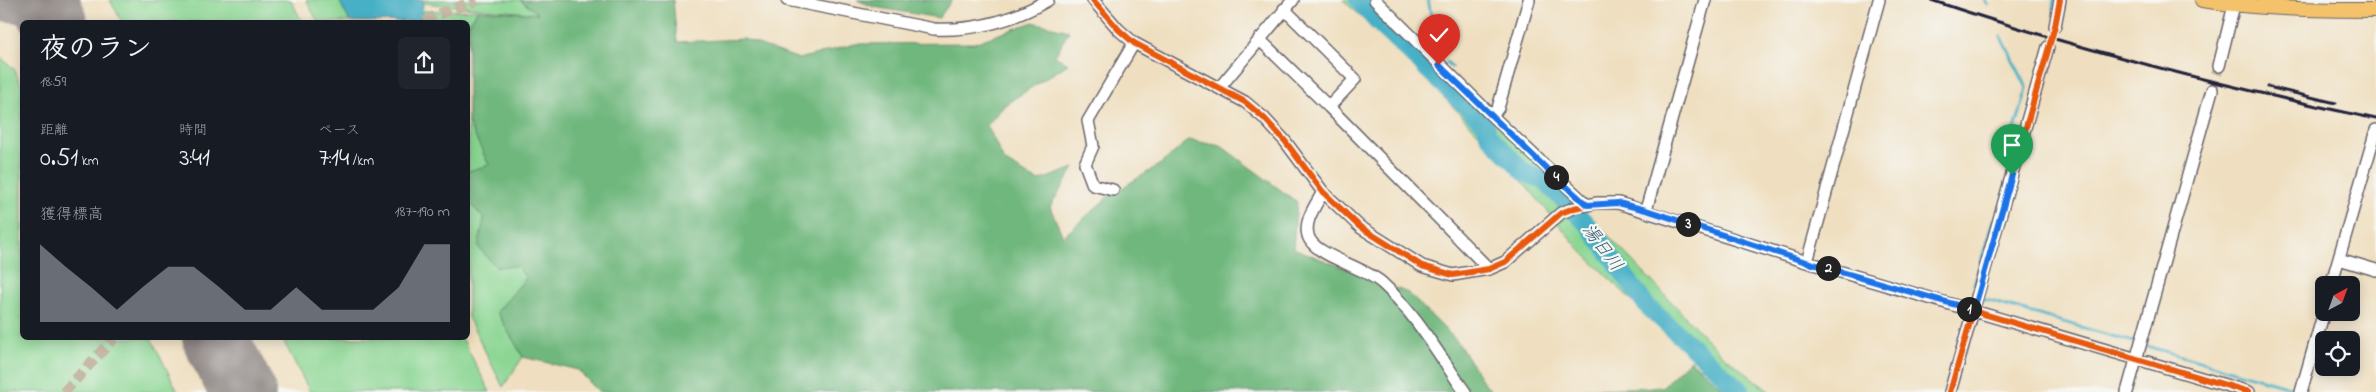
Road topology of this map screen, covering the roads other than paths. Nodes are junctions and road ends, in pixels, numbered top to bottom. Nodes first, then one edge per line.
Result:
1 (787, 0) edge
2 (1048, 0) edge
3 (1093, 0) edge
4 (1293, 0) edge
5 (1375, 0) edge
6 (1529, 0) edge
7 (1705, 0) edge
8 (1879, 0) edge
9 (2060, 0) edge
10 (2202, 0) edge
11 (2234, 5) junction
12 (1284, 9) junction
13 (2376, 10) edge
14 (2056, 26) tunnel mouth
15 (1258, 39) junction
16 (1134, 43) junction
17 (2048, 47) tunnel mouth
18 (2219, 66) tunnel mouth
19 (1220, 88) junction
20 (2212, 90) tunnel mouth
21 (1329, 107) junction
22 (1492, 116) junction
23 (2375, 137) edge
24 (1114, 190) dead end
25 (1323, 192) junction
26 (1585, 205) junction
27 (1646, 210) junction
28 (2339, 259) junction
29 (1806, 262) junction
30 (1489, 269) junction
31 (2376, 270) edge
32 (2334, 276) edge
33 (1974, 310) junction
34 (2321, 321) edge
35 (2136, 360) junction
36 (2302, 390) edge
37 (1465, 392) edge
38 (1950, 392) edge
39 (2127, 392) edge
40 (2249, 392) edge

1 - 2 street
3 - 16 street
4 - 12 street
5 - 22 street
6 - 22 street
7 - 27 street
8 - 29 street
9 - 14 street
10 - 11 main road
11 - 13 main road
11 - 18 street
12 - 15 street
12 - 21 street
15 - 19 street
15 - 21 street
16 - 19 street
16 - 24 street
17 - 33 street
19 - 25 street
20 - 35 street
21 - 30 street
22 - 26 street
23 - 28 street
25 - 30 street
25 - 37 street
26 - 27 street
26 - 30 street
27 - 29 street
28 - 31 street
28 - 32 street
29 - 33 street
33 - 35 street
33 - 38 street
34 - 36 street
35 - 39 street
35 - 40 street

